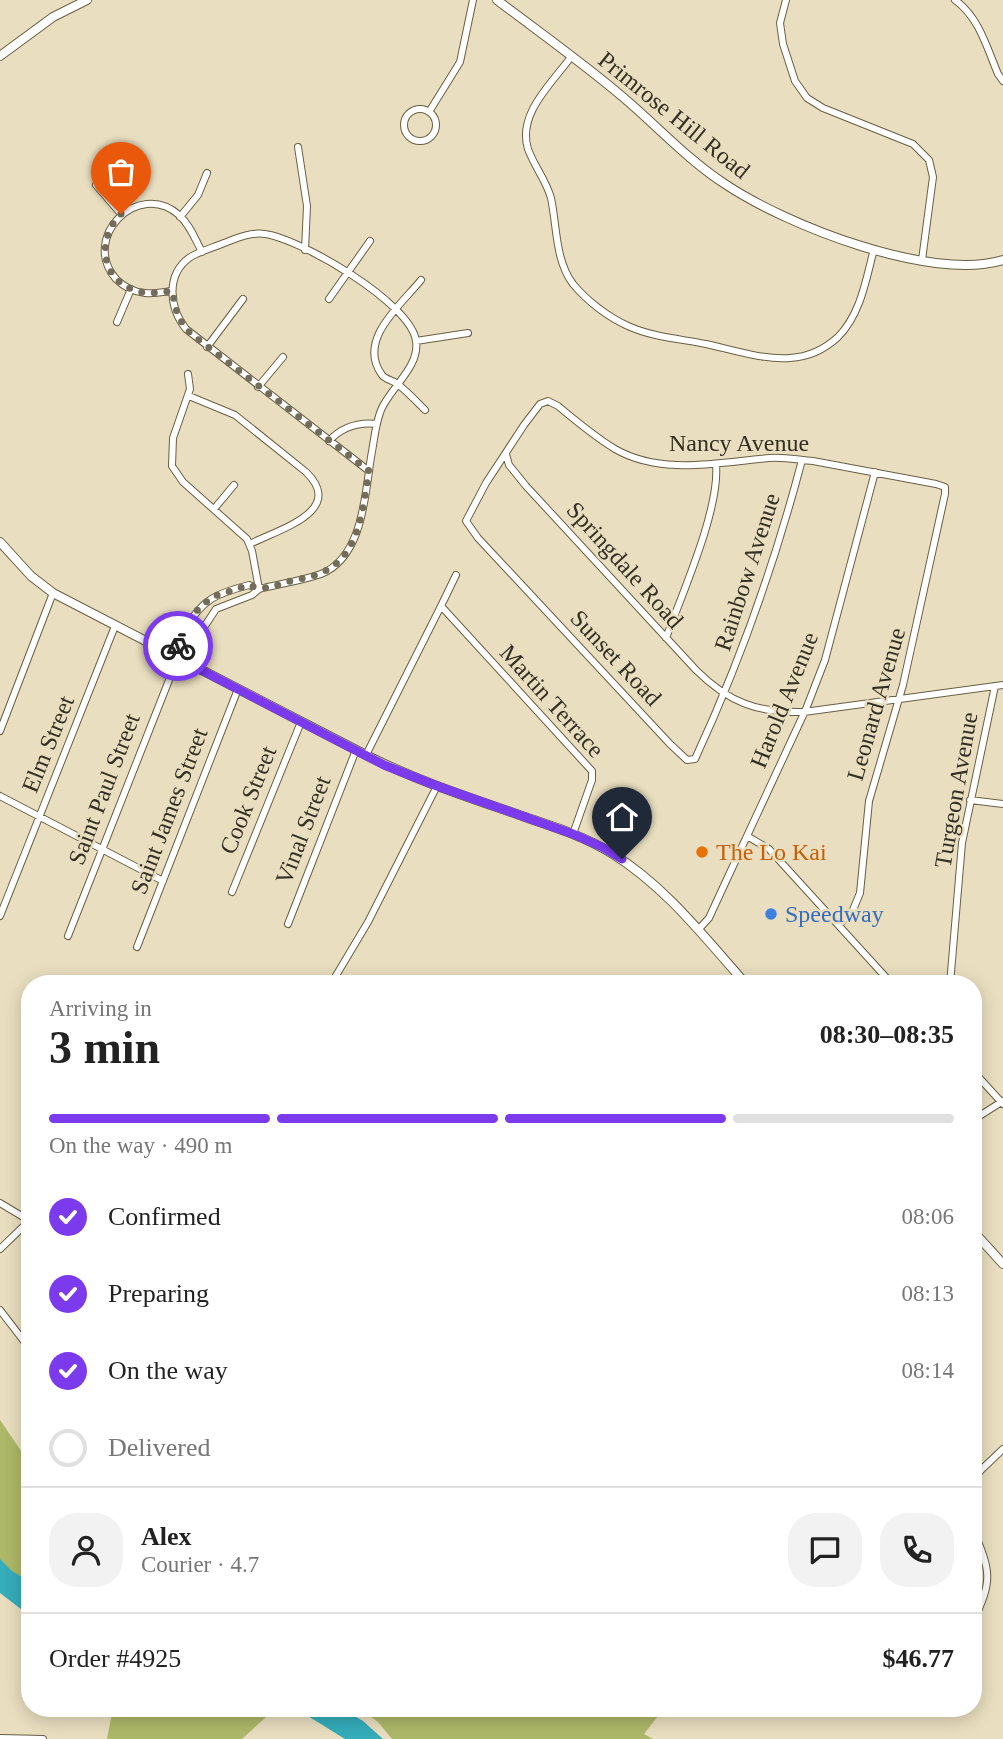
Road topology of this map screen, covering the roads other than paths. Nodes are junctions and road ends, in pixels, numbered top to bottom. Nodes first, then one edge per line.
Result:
1 (87, 0) edge
2 (473, 0) edge
3 (496, 0) edge
4 (786, 0) edge
5 (956, 0) edge
6 (0, 56) edge
7 (571, 57) junction
8 (1003, 81) edge
9 (429, 112) junction
10 (298, 146) dead end
11 (207, 173) dead end
12 (96, 184) dead end
13 (121, 214) junction
14 (180, 216) junction
15 (370, 241) dead end
16 (874, 249) junction
17 (305, 250) junction
18 (202, 251) junction
19 (922, 260) junction
20 (1003, 260) edge
21 (348, 272) junction
22 (421, 280) dead end
23 (131, 289) junction
24 (172, 291) junction
25 (243, 299) dead end
26 (329, 299) dead end
27 (397, 310) junction
28 (117, 323) dead end
29 (468, 332) dead end
30 (416, 341) junction
31 (207, 347) junction
32 (283, 357) dead end
33 (188, 374) dead end
34 (397, 384) junction
35 (258, 387) junction
36 (189, 396) junction
37 (425, 410) dead end
38 (377, 424) junction
39 (329, 441) junction
40 (506, 454) junction
41 (802, 460) junction
42 (716, 465) junction
43 (369, 471) junction
44 (875, 472) junction
45 (234, 485) dead end
46 (945, 487) joint
47 (214, 509) junction
48 (0, 542) edge
49 (250, 544) junction
50 (456, 575) dead end
51 (259, 590) junction
52 (53, 593) junction
53 (441, 606) junction
54 (115, 625) junction
55 (666, 638) junction
56 (178, 658) junction
57 (1003, 685) edge
58 (995, 686) junction
59 (237, 689) junction
60 (725, 694) junction
61 (899, 698) junction
62 (804, 712) junction
63 (301, 722) junction
64 (0, 731) edge
65 (356, 750) junction
66 (366, 755) junction
67 (437, 786) junction
68 (0, 796) edge
69 (970, 800) junction
70 (1003, 804) edge
71 (40, 817) junction
72 (573, 834) junction
73 (747, 836) junction
74 (102, 849) junction
75 (163, 881) junction
76 (232, 892) dead end
77 (0, 916) edge
78 (288, 924) dead end
79 (839, 925) junction
80 (698, 930) junction
81 (68, 936) dead end
82 (137, 947) dead end
83 (337, 975) edge
84 (738, 975) edge
85 (884, 975) edge
86 (951, 975) edge
87 (982, 1081) edge
88 (1002, 1102) edge
89 (982, 1114) edge
90 (0, 1203) edge
91 (21, 1216) edge
92 (21, 1228) edge
93 (982, 1241) edge
94 (0, 1248) edge
95 (1003, 1264) edge
96 (0, 1310) edge
97 (21, 1337) edge
98 (1003, 1449) edge
99 (982, 1469) edge
100 (982, 1552) edge
101 (982, 1599) edge
102 (0, 1738) edge
103 (43, 1739) edge

1 - 6 main road
2 - 9 street
3 - 7 main road, Primrose Hill Road
4 - 19 street
5 - 8 street
7 - 16 main road, Primrose Hill Road
7 - 16 street
9 - 9 street
10 - 17 street
11 - 14 street
12 - 13 street
13 - 14 street
13 - 23 street
14 - 18 street
15 - 21 street
16 - 19 main road, Primrose Hill Road
17 - 18 street
17 - 21 street
18 - 24 street
19 - 20 main road, Primrose Hill Road
21 - 26 street
21 - 27 street
22 - 27 street
23 - 24 street
23 - 28 street
24 - 31 street
25 - 31 street
27 - 30 street
27 - 34 street
29 - 30 street
30 - 34 street
31 - 35 street
32 - 35 street
33 - 36 street
34 - 37 street
34 - 38 street
35 - 39 street
36 - 47 street
36 - 49 street
38 - 39 street
38 - 43 street
39 - 43 street
40 - 42 street, Nancy Avenue
40 - 55 street, Springdale Road
40 - 60 street, Sunset Road
41 - 42 street, Nancy Avenue
41 - 44 street, Nancy Avenue
41 - 60 street, Rainbow Avenue
42 - 55 street
43 - 51 street
44 - 46 street, Nancy Avenue
44 - 62 street, Harold Avenue
45 - 47 street
46 - 61 street, Leonard Avenue
47 - 49 street
48 - 52 main road
49 - 51 street
50 - 53 street
51 - 56 street
51 - 56 street
52 - 54 main road
52 - 64 street
53 - 66 street
53 - 72 street, Martin Terrace
54 - 56 main road
54 - 71 street, Elm Street
55 - 60 street, Springdale Road
56 - 59 main road
56 - 74 street, Saint Paul Street
57 - 58 street, Springdale Road
58 - 61 street, Springdale Road
58 - 69 street, Turgeon Avenue
59 - 63 main road
59 - 75 street, Saint James Street
60 - 62 street, Springdale Road
61 - 62 street, Springdale Road
61 - 79 street, Leonard Avenue
62 - 73 street, Harold Avenue
63 - 65 main road
63 - 76 street, Cook Street
65 - 66 main road
65 - 78 street, Vinal Street
66 - 67 main road
67 - 72 main road
67 - 83 street
68 - 71 street
69 - 70 street
69 - 86 street, Turgeon Avenue
71 - 74 street
71 - 77 street, Elm Street
72 - 80 main road
73 - 79 street
73 - 80 street, Harold Avenue
74 - 75 street
74 - 81 street, Saint Paul Street
75 - 82 street, Saint James Street
79 - 85 street
80 - 84 main road
87 - 88 street
88 - 89 street
90 - 91 street
92 - 94 street
93 - 95 main road
96 - 97 street
98 - 99 street
100 - 101 street
102 - 103 street

